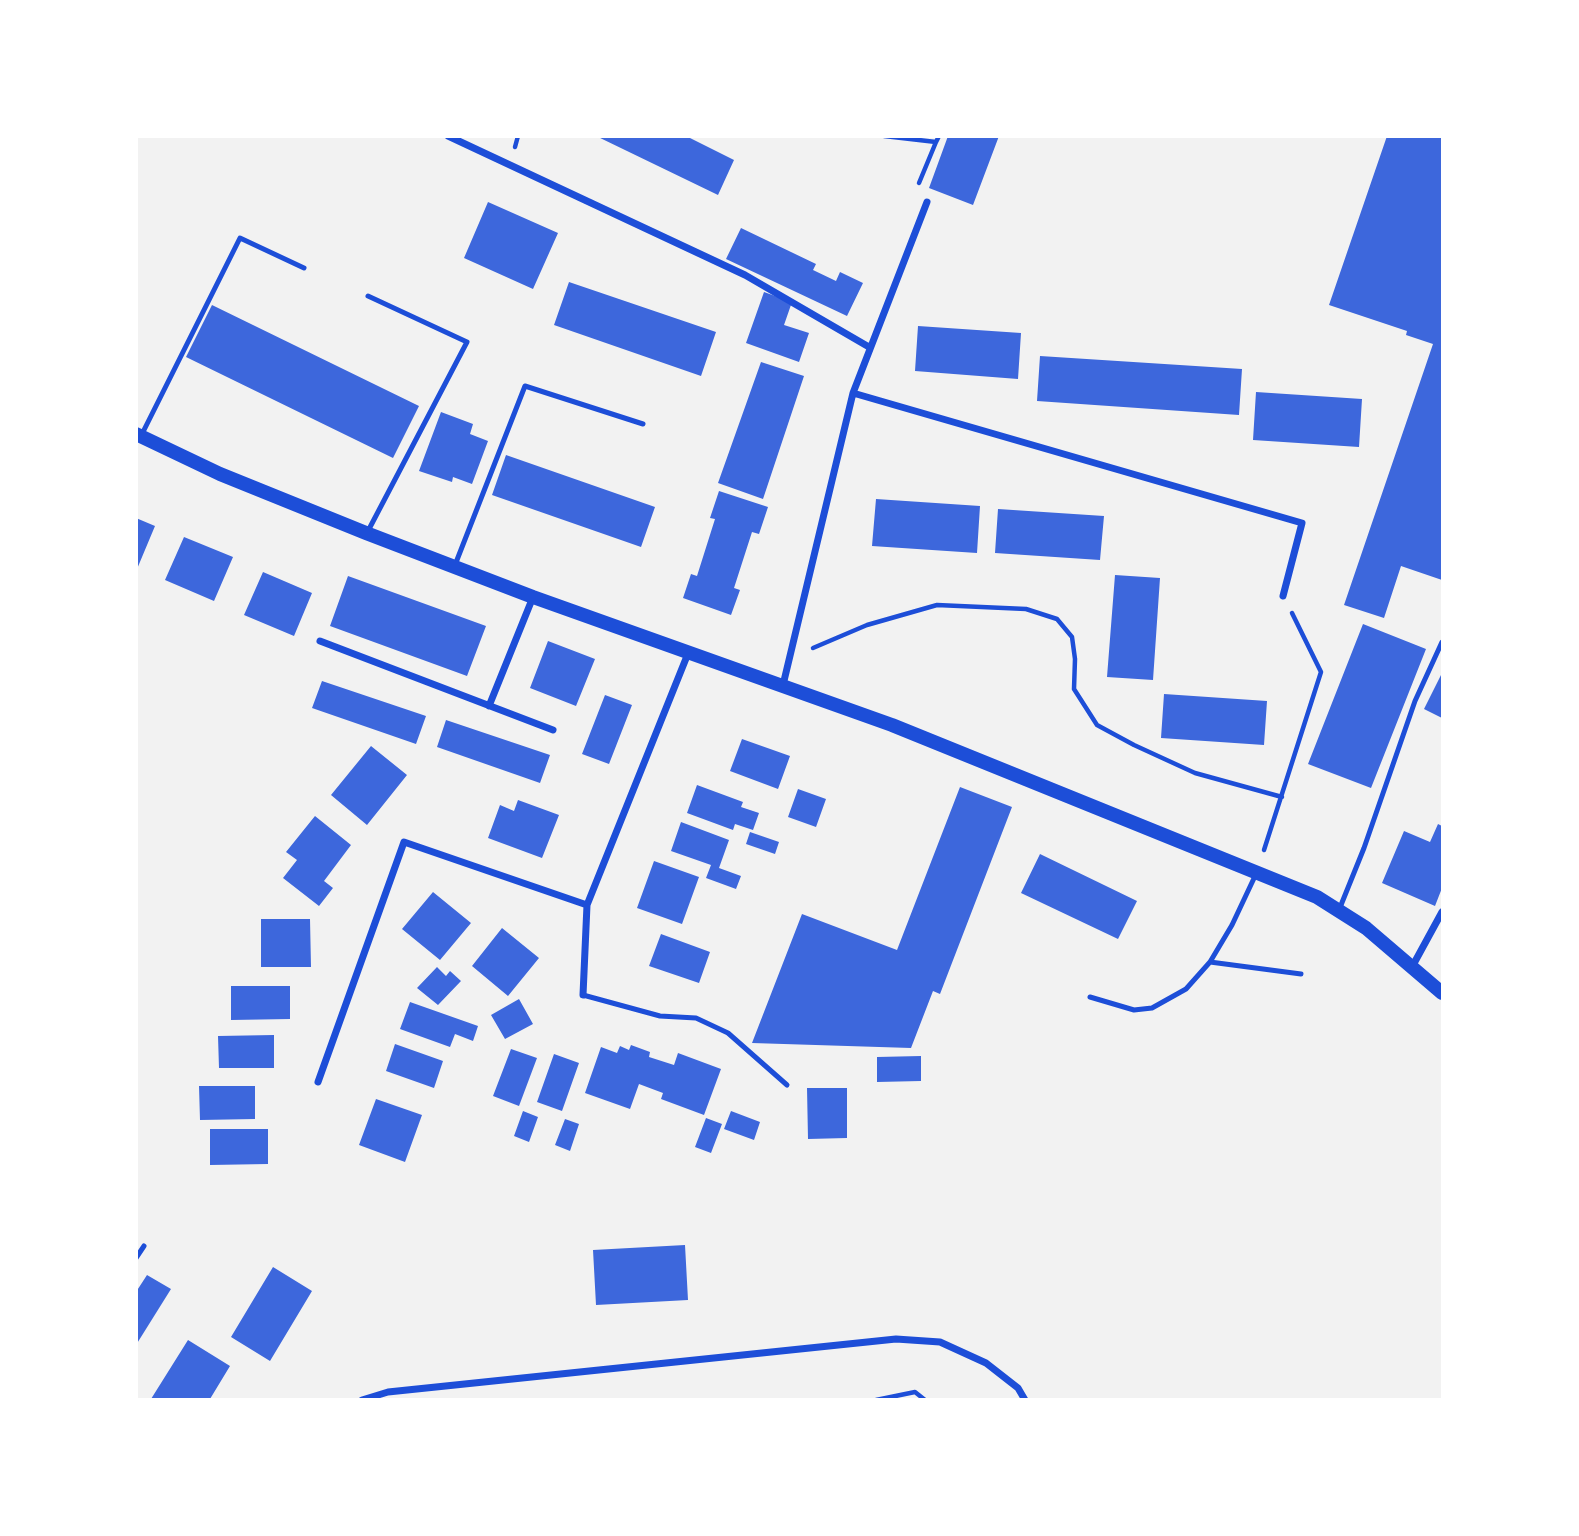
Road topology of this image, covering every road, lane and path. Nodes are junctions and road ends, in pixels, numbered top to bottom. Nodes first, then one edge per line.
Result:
1 (449, 136) edge
2 (884, 136) edge
3 (937, 139) edge
4 (926, 202) joint
5 (304, 268) dead end
6 (368, 296) dead end
7 (869, 347) junction
8 (853, 393) junction
9 (643, 424) dead end
10 (139, 435) edge
11 (366, 533) junction
12 (454, 568) junction
13 (1283, 596) joint
14 (533, 597) junction
15 (320, 641) dead end
16 (1443, 642) edge
17 (689, 651) junction
18 (790, 657) junction
19 (783, 685) junction
20 (489, 706) junction
21 (553, 730) dead end
22 (1282, 797) junction
23 (1256, 872) junction
24 (587, 905) junction
25 (1339, 911) junction
26 (1443, 912) edge
27 (1210, 962) junction
28 (1412, 967) junction
29 (1301, 974) dead end
30 (1443, 993) edge
31 (583, 995) joint
32 (1090, 997) dead end
33 (318, 1082) dead end
34 (787, 1085) dead end
35 (144, 1246) dead end
36 (136, 1258) edge
37 (362, 1399) edge
38 (876, 1399) edge
39 (925, 1399) edge
40 (1025, 1399) edge

1 - 7 street
2 - 3 path
3 - 4 path
4 - 7 street
5 - 10 lane
6 - 11 lane
7 - 8 street
8 - 13 street
8 - 18 street
9 - 12 lane
10 - 11 main road
11 - 12 main road
12 - 14 main road
13 - 22 path
14 - 17 main road
14 - 20 street
15 - 20 street
16 - 25 lane
17 - 19 main road
17 - 24 street
18 - 19 street
18 - 22 path
19 - 23 main road
20 - 21 street
22 - 23 path
23 - 25 main road
23 - 27 lane
24 - 31 street
24 - 33 street
25 - 28 main road
26 - 28 street
27 - 29 lane
27 - 32 lane
28 - 30 main road
31 - 34 lane
35 - 36 lane
37 - 40 street
38 - 39 path

